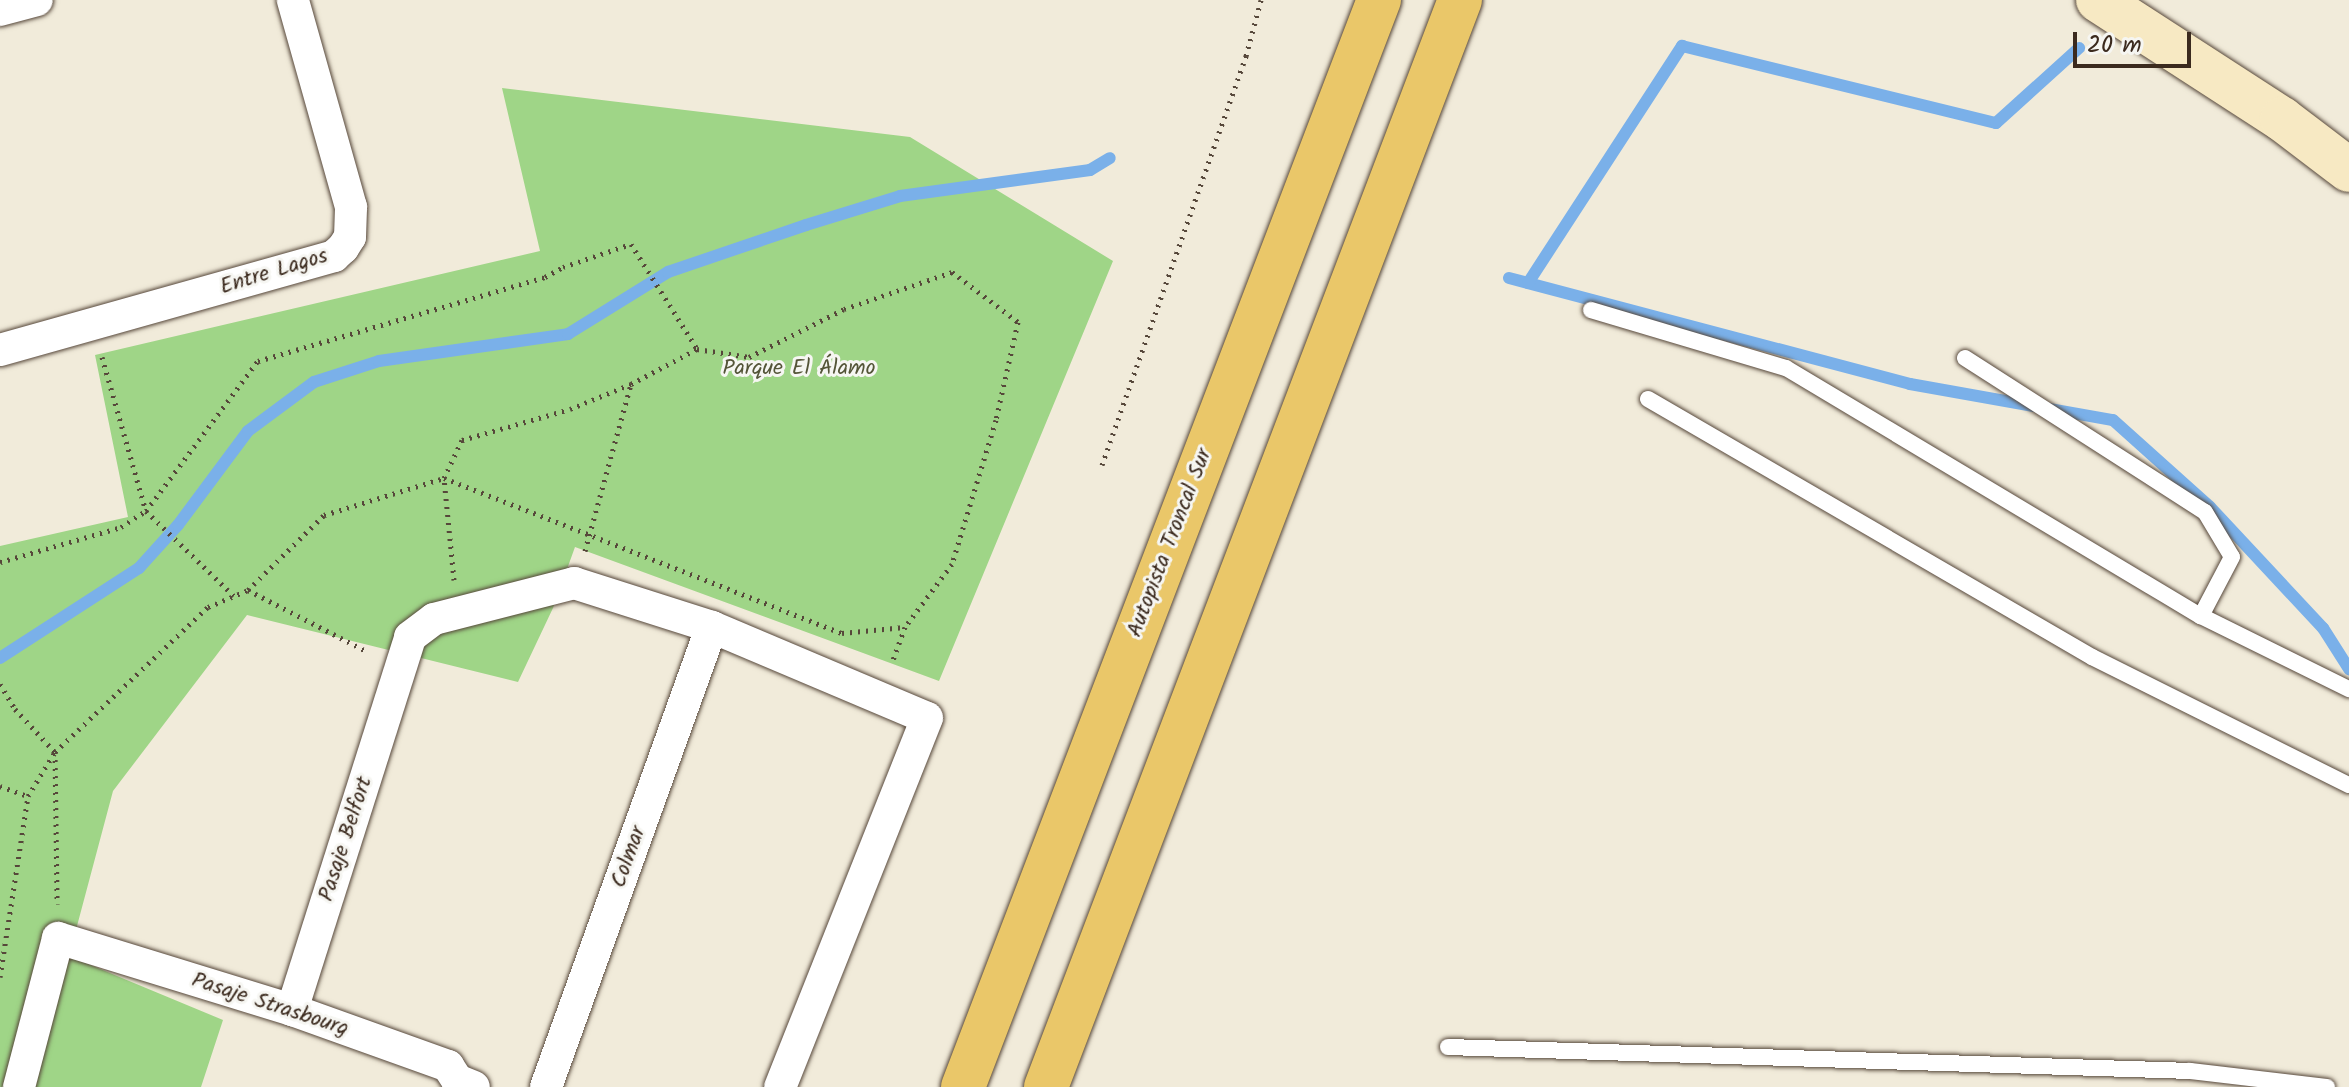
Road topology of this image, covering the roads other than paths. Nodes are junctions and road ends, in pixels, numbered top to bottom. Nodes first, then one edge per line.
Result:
1 (37, 0) edge
2 (293, 0) edge
3 (1379, 0) edge
4 (1460, 0) edge
5 (2098, 0) edge
6 (0, 10) edge
7 (2349, 170) edge
8 (1591, 310) dead end
9 (0, 350) edge
10 (1965, 358) dead end
11 (1648, 399) dead end
12 (2201, 616) junction
13 (712, 627) junction
14 (2349, 689) edge
15 (2349, 785) edge
16 (1066, 815) junction
17 (292, 1010) junction
18 (1448, 1047) dead end
19 (19, 1087) edge
20 (474, 1087) edge
21 (546, 1087) edge
22 (780, 1087) edge
23 (935, 1087) edge
24 (963, 1087) edge
25 (1046, 1087) edge
26 (2327, 1087) edge

1 - 6 street
2 - 9 street, Entre Lagos
3 - 16 highway, Autopista Troncal Sur
4 - 25 highway
5 - 7 main road
8 - 12 lane
10 - 12 lane
11 - 15 lane
12 - 14 lane
13 - 17 street, Pasaje Belfort
13 - 21 street, Colmar
13 - 22 street
16 - 23 highway
16 - 24 highway, Autopista Troncal Sur
17 - 19 street, Pasaje Strasbourg
17 - 20 street, Pasaje Strasbourg
18 - 26 lane

